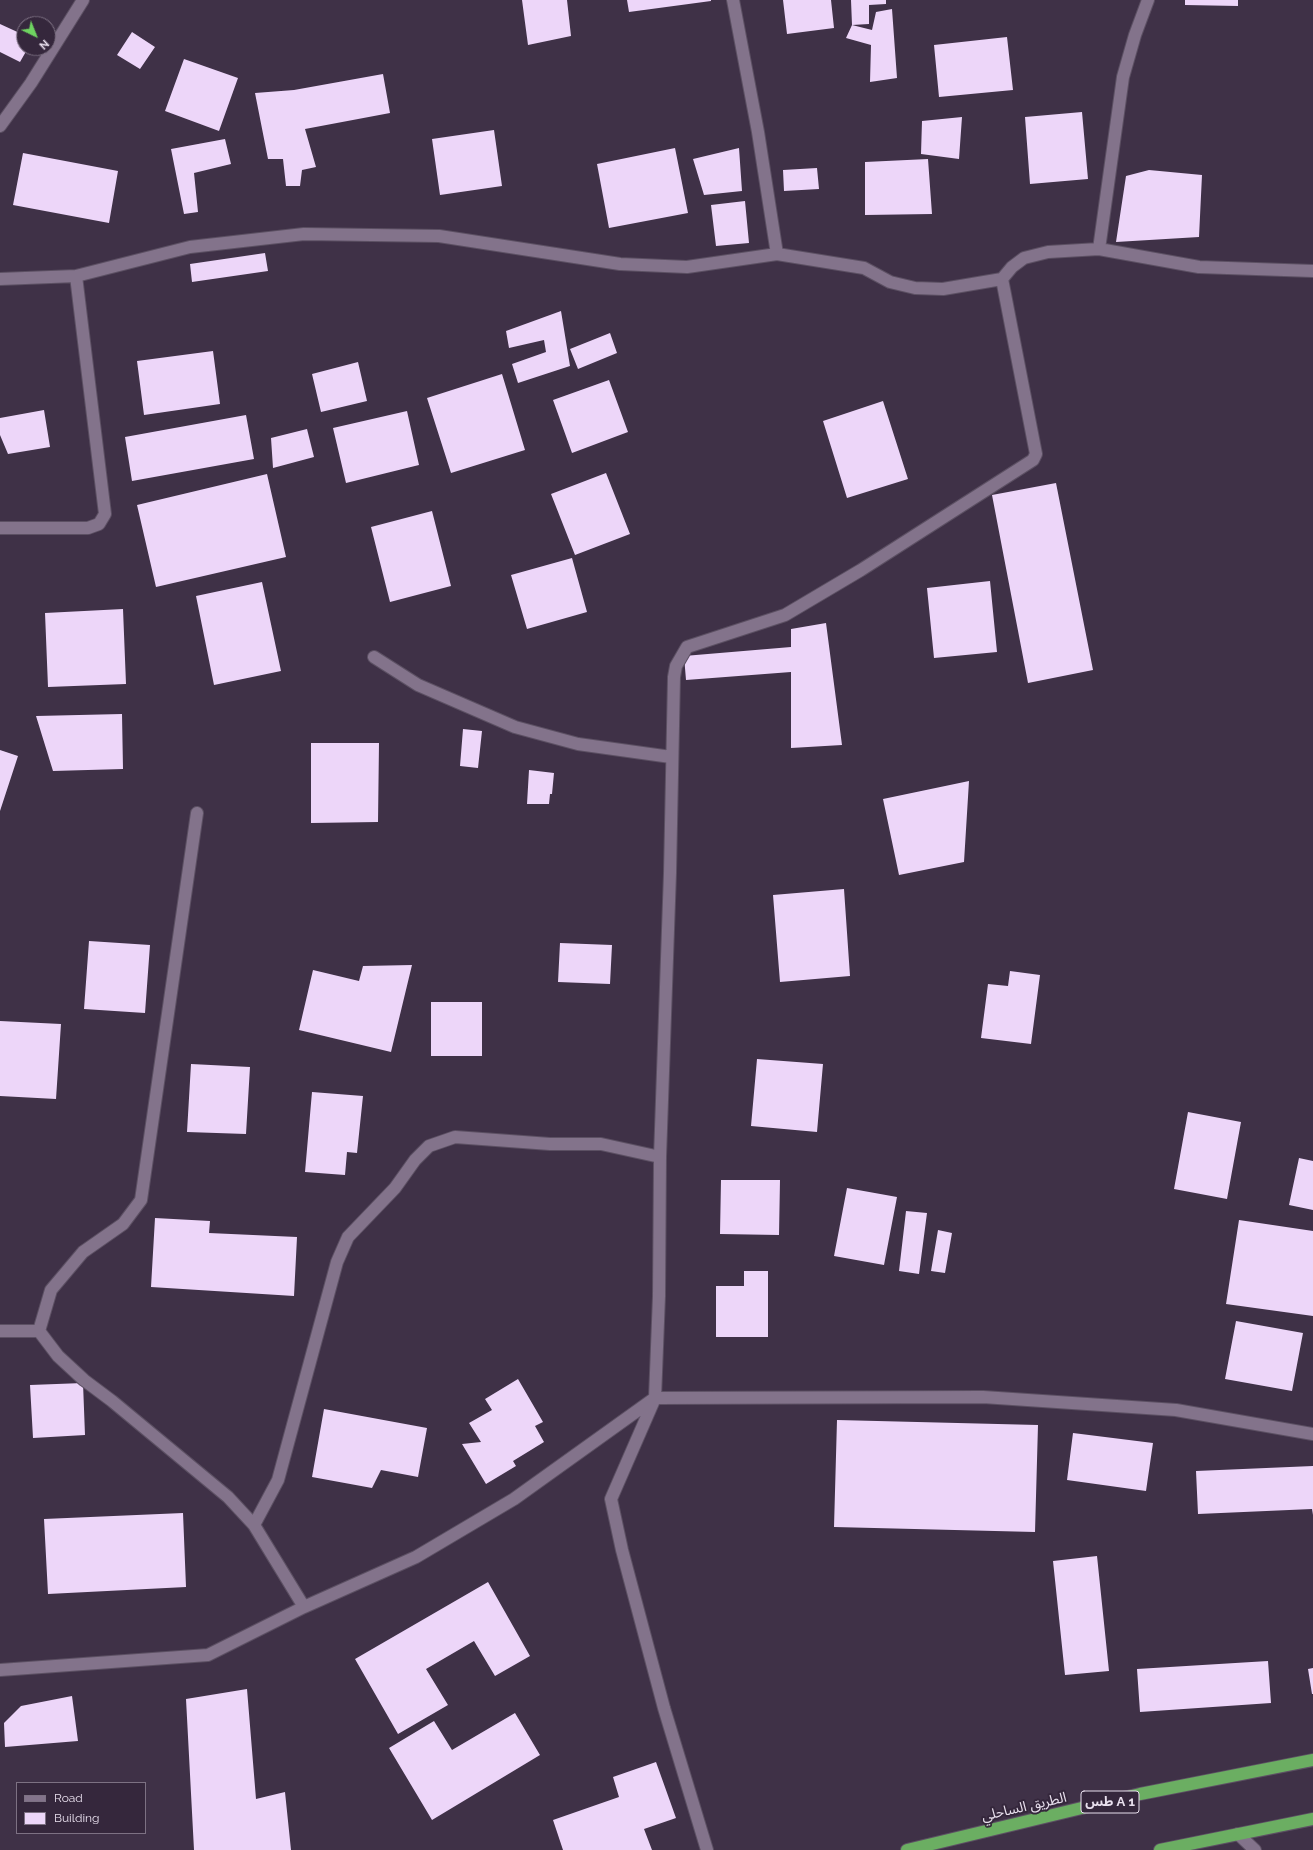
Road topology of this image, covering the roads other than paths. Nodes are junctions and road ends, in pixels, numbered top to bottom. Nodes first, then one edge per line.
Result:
1 (83, 0) edge
2 (733, 0) edge
3 (1148, 0) edge
4 (0, 126) edge
5 (1099, 249) junction
6 (777, 254) junction
7 (1313, 271) edge
8 (76, 276) junction
9 (0, 279) edge
10 (1002, 279) junction
11 (0, 528) edge
12 (374, 657) dead end
13 (672, 757) junction
14 (197, 813) dead end
15 (660, 1157) junction
16 (0, 1331) edge
17 (40, 1331) junction
18 (655, 1398) junction
19 (1313, 1434) edge
20 (254, 1525) junction
21 (304, 1607) junction
22 (0, 1670) edge
23 (1313, 1760) edge
24 (1313, 1819) edge
25 (1238, 1834) junction
26 (707, 1850) edge
27 (907, 1850) edge
28 (1160, 1850) edge
29 (1255, 1850) edge

1 - 4 street
2 - 6 street
3 - 5 street
5 - 7 street
5 - 10 street
6 - 8 street
6 - 10 street
8 - 9 street
8 - 11 street
10 - 13 street
12 - 13 street
13 - 15 street
14 - 17 street
15 - 18 street
15 - 20 street
16 - 17 street
17 - 20 street
18 - 19 street
18 - 21 street
18 - 26 street
20 - 21 street
21 - 22 street
23 - 27 highway, الطريق الساحلي / طس A 1
24 - 25 highway
25 - 28 highway
25 - 29 street

